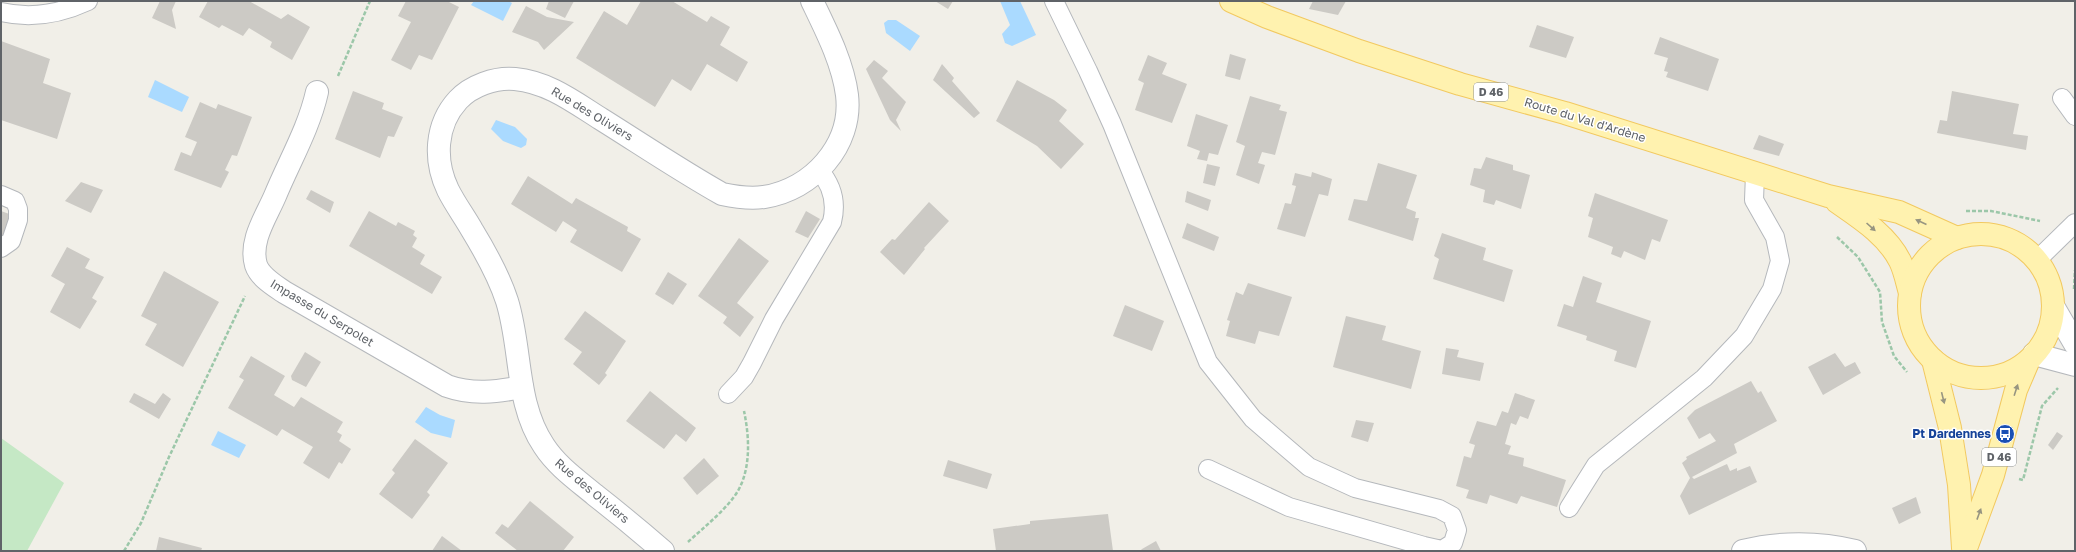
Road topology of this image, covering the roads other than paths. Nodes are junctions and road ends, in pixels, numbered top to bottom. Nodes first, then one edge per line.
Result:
1 (88, 1) edge
2 (812, 1) edge
3 (1054, 1) edge
4 (1231, 1) edge
5 (1, 12) edge
6 (316, 95) road end
7 (2062, 98) dead end
8 (2075, 116) edge
9 (819, 170) junction
10 (1755, 174) junction
11 (1, 195) edge
12 (1828, 196) junction
13 (2075, 223) edge
14 (1957, 238) junction
15 (1, 248) edge
16 (2037, 260) junction
17 (1910, 293) junction
18 (2053, 306) junction
19 (2075, 344) edge
20 (2031, 358) junction
21 (1933, 360) junction
22 (2075, 365) edge
23 (522, 386) junction
24 (732, 390) road end
25 (1208, 469) dead end
26 (1569, 508) dead end
27 (1442, 550) edge
28 (663, 551) edge
29 (1743, 551) edge
30 (1855, 551) edge
31 (1964, 551) edge

1 - 5 lane
2 - 9 street, Rue des Oliviers
3 - 27 lane
4 - 10 main road, Route du Val d'Ardène / D 46
6 - 23 street, Impasse du Serpolet
7 - 8 lane
9 - 23 street, Rue des Oliviers
9 - 24 lane
10 - 12 main road, Route du Val d'Ardène / D 46
10 - 26 lane
11 - 15 lane
14 -> 12 main road, Route du Val d'Ardène / D 46
12 -> 17 main road, Route du Val d'Ardène / D 46
13 - 16 lane
14 - 16 main road
14 - 17 main road
16 - 18 main road
17 - 21 main road
18 - 19 street
18 - 20 main road
20 - 21 main road
20 - 22 street
31 -> 20 main road, D 46
21 -> 31 main road, D 46
23 - 28 street, Rue des Oliviers
25 - 27 lane
29 - 30 street

